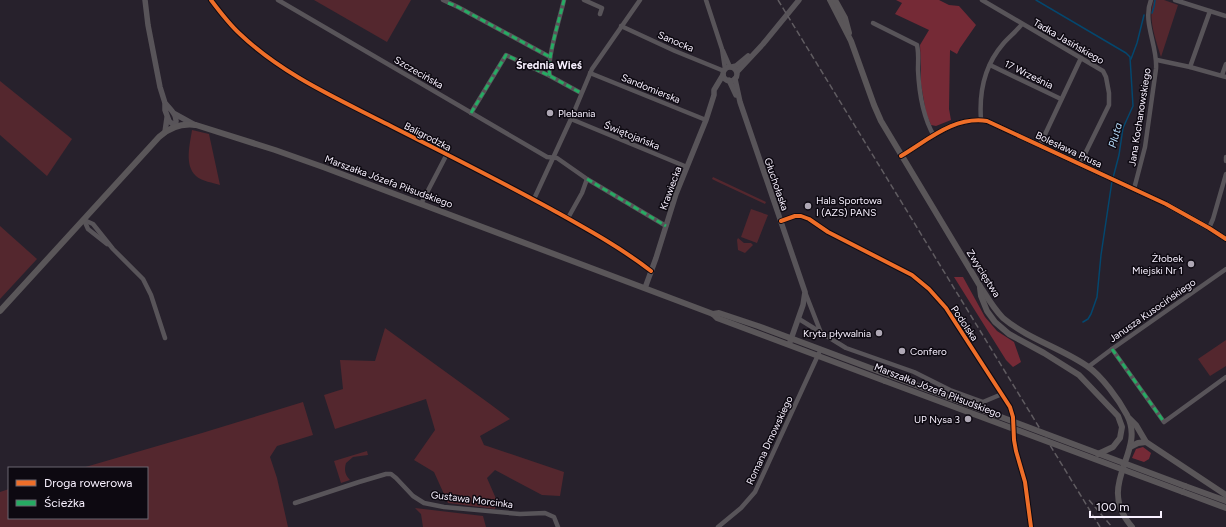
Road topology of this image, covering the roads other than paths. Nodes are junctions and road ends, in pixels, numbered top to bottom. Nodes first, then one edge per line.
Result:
1 (145, 0) edge
2 (211, 0) edge
3 (278, 0) edge
4 (443, 0) edge
5 (459, 0) edge
6 (564, 0) edge
7 (584, 0) edge
8 (640, 0) edge
9 (706, 0) edge
10 (799, 0) edge
11 (830, 0) edge
12 (835, 0) edge
13 (982, 0) edge
14 (1151, 0) edge
15 (1175, 0) edge
16 (458, 7) junction
17 (1210, 11) junction
18 (600, 14) dead end
19 (1226, 16) edge
20 (873, 23) dead end
21 (1022, 24) junction
22 (621, 26) junction
23 (850, 40) junction
24 (753, 53) junction
25 (550, 57) junction
26 (1081, 58) junction
27 (1157, 60) junction
28 (1226, 64) edge
29 (990, 65) junction
30 (1190, 67) junction
31 (727, 70) junction
32 (737, 72) junction
33 (590, 73) junction
34 (550, 76) junction
35 (1224, 76) edge
36 (731, 80) junction
37 (581, 93) junction
38 (714, 95) junction
39 (1061, 99) junction
40 (165, 102) junction
41 (471, 112) junction
42 (174, 113) junction
43 (167, 118) junction
44 (571, 119) junction
45 (706, 120) junction
46 (982, 120) junction
47 (196, 125) junction
48 (175, 126) junction
49 (165, 132) junction
50 (934, 136) junction
51 (1040, 145) junction
52 (447, 154) junction
53 (901, 156) junction
54 (1226, 157) edge
55 (552, 158) junction
56 (1226, 161) edge
57 (1080, 164) junction
58 (687, 166) junction
59 (1226, 174) edge
60 (587, 178) junction
61 (1134, 189) junction
62 (534, 199) junction
63 (421, 204) junction
64 (85, 218) junction
65 (568, 218) junction
66 (781, 221) junction
67 (666, 226) junction
68 (1209, 228) junction
69 (1219, 234) junction
70 (1226, 234) edge
71 (1226, 239) edge
72 (1226, 269) edge
73 (651, 271) junction
74 (980, 286) junction
75 (644, 288) junction
76 (806, 292) junction
77 (0, 311) edge
78 (799, 319) junction
79 (821, 333) junction
80 (165, 338) dead end
81 (790, 341) junction
82 (1112, 349) junction
83 (820, 352) junction
84 (1088, 367) junction
85 (1226, 377) edge
86 (887, 378) junction
87 (1002, 394) junction
88 (1128, 416) junction
89 (1146, 442) junction
90 (1130, 447) junction
91 (1098, 454) junction
92 (1184, 489) junction
93 (1226, 495) edge
94 (1226, 501) edge
95 (295, 503) dead end
96 (1226, 508) edge
97 (558, 527) edge
98 (718, 527) edge
99 (1031, 527) edge
100 (1132, 527) edge

1 - 40 street
2 - 52 street, Baligrodzka
3 - 41 street, Szczecińska
4 - 16 street
5 - 16 street
6 - 25 street
7 - 18 street
8 - 22 street
9 - 31 street
10 - 24 street
11 - 23 main road, Zwycięstwa
12 - 23 main road, Zwycięstwa
13 - 21 street, Tadka Jasińskiego
14 - 27 street, Jana Kochanowskiego
15 - 17 street
16 - 25 street
17 - 19 street
17 - 30 street
20 - 50 street
21 - 26 street, Tadka Jasińskiego
21 - 29 street
22 - 31 street, Sanocka
22 - 33 street
23 - 53 main road, Zwycięstwa
24 - 31 street
24 - 32 street
25 - 34 street
26 - 39 street, 17 Września
26 - 57 street, Tadka Jasińskiego
27 - 30 street
27 - 61 street, Jana Kochanowskiego
28 - 35 street
29 - 39 street, 17 Września
29 - 46 street
30 - 35 street
31 - 32 street
31 - 36 street
31 - 38 street, Krawiecka
32 - 36 street
33 - 37 street
33 - 45 street, Sandomierska
34 - 37 street
34 - 41 street
36 - 38 street, Krawiecka
36 - 66 street, Głuchołaska
37 - 44 street
38 - 45 street, Krawiecka
39 - 51 street, 17 Września
40 - 42 street
40 - 43 street
41 - 55 street, Szczecińska
42 - 47 street
42 - 48 street
43 - 48 street
43 - 49 street
44 - 55 street
44 - 58 street, Świętojańska
45 - 58 street, Krawiecka
46 - 50 street, Bolesława Prusa
46 - 51 street, Bolesława Prusa
47 - 48 main road, Marszałka Józefa Piłsudskiego
47 - 63 main road, Marszałka Józefa Piłsudskiego
48 - 49 main road, Marszałka Józefa Piłsudskiego
49 - 64 main road, Marszałka Józefa Piłsudskiego
50 - 53 street, Bolesława Prusa
51 - 57 street, Bolesława Prusa
52 - 62 street, Baligrodzka
52 - 63 street
53 - 74 main road, Zwycięstwa
54 - 56 street
55 - 60 street, Szczecińska
55 - 62 street
57 - 61 street, Bolesława Prusa
58 - 67 street, Krawiecka
59 - 68 street
60 - 65 street
60 - 67 street, Szczecińska
61 - 68 street, Bolesława Prusa
62 - 65 street, Baligrodzka
63 - 75 main road, Marszałka Józefa Piłsudskiego
64 - 77 main road, Marszałka Józefa Piłsudskiego
64 - 80 street
65 - 73 street, Baligrodzka
66 - 76 street, Głuchołaska
66 - 87 street, Podolska
67 - 73 street, Krawiecka
68 - 69 street, Bolesława Prusa
69 - 70 street
69 - 71 street, Bolesława Prusa
72 - 82 street, Janusza Kusocińskiego
73 - 75 street, Krawiecka
74 - 84 main road, Zwycięstwa
74 - 91 main road
75 - 81 main road, Marszałka Józefa Piłsudskiego
76 - 78 street
76 - 79 street
78 - 79 street, Marszałka Józefa Piłsudskiego
78 - 81 street
79 - 87 street, Marszałka Józefa Piłsudskiego
81 - 83 main road, Marszałka Józefa Piłsudskiego
82 - 84 street, Janusza Kusocińskiego
82 - 85 street
83 - 86 main road, Marszałka Józefa Piłsudskiego
83 - 98 street, Romana Dmowskiego
84 - 88 main road, Zwycięstwa
86 - 91 main road, Marszałka Józefa Piłsudskiego, bridge
86 - 92 main road, Marszałka Józefa Piłsudskiego, bridge
87 - 99 street, Podolska
88 - 89 main road
88 - 90 main road, Zwycięstwa
89 - 90 main road
89 - 93 main road
90 - 100 main road, Zwycięstwa
91 - 92 main road, Marszałka Józefa Piłsudskiego, bridge
92 - 94 main road, Marszałka Józefa Piłsudskiego
92 - 96 main road, Marszałka Józefa Piłsudskiego
95 - 97 street, Gustawa Morcinka

